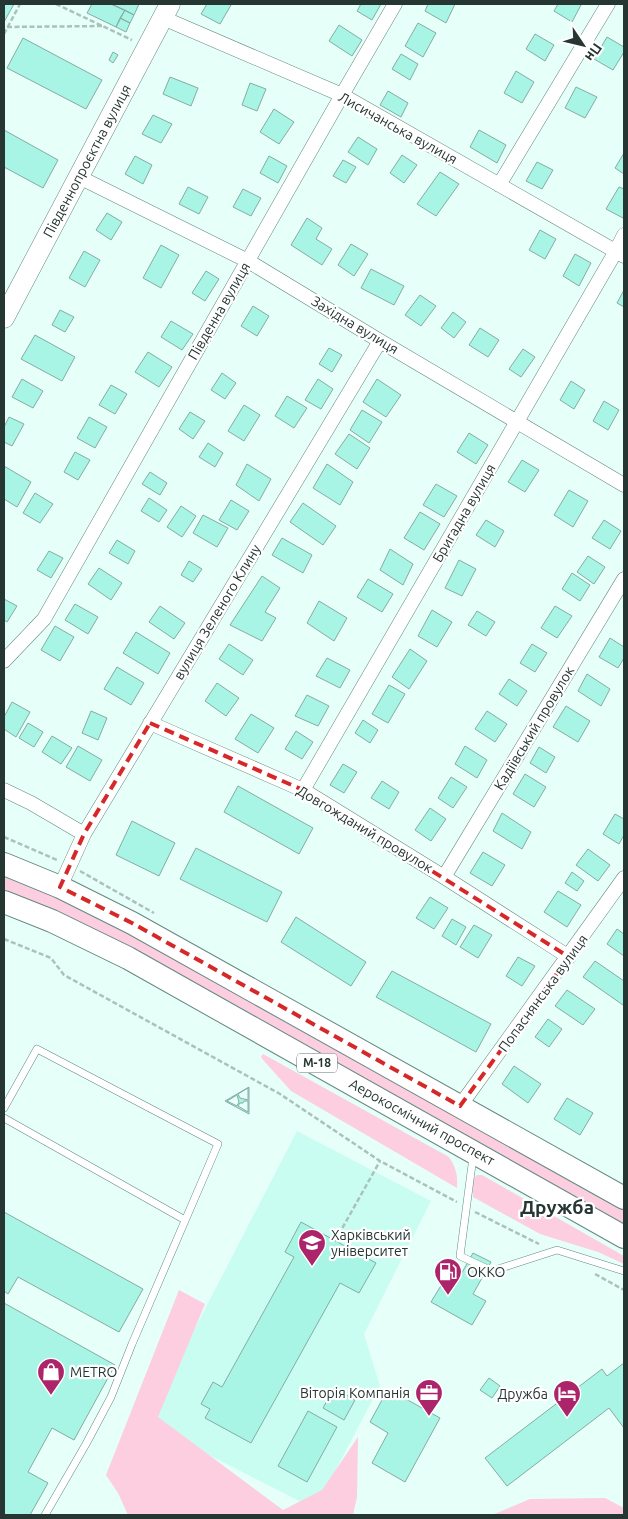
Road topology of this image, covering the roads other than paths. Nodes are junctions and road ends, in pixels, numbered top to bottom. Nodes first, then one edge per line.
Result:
1 (395, 4) edge
2 (608, 4) edge
3 (166, 11) edge
4 (342, 95) junction
5 (79, 177) junction
6 (498, 185) junction
7 (624, 235) edge
8 (620, 254) edge
9 (248, 261) junction
10 (4, 318) edge
11 (380, 341) junction
12 (517, 422) junction
13 (624, 485) edge
14 (624, 579) edge
15 (4, 661) edge
16 (150, 723) junction
17 (4, 790) edge
18 (303, 790) junction
19 (84, 834) junction
20 (4, 864) edge
21 (444, 877) junction
22 (624, 878) edge
23 (60, 887) junction
24 (4, 902) edge
25 (569, 957) junction
26 (460, 1106) junction
27 (4, 1108) edge
28 (4, 1118) edge
29 (474, 1152) junction
30 (624, 1198) edge
31 (185, 1220) junction
32 (624, 1237) edge
33 (624, 1272) edge
34 (45, 1515) edge

1 - 4 street, Південна вулиця
2 - 6 street
3 - 4 street, Лисичанська вулиця
3 - 5 main road, Південнопроєктна вулиця
4 - 6 street, Лисичанська вулиця
4 - 9 street, Південна вулиця
5 - 9 street, Західна вулиця
5 - 10 main road, Південнопроєктна вулиця
6 - 8 street, Лисичанська вулиця
7 - 8 street, Бригадна вулиця
8 - 12 street, Бригадна вулиця
9 - 11 street, Західна вулиця
9 - 15 street, Південна вулиця
11 - 12 street, Західна вулиця
11 - 16 street, вулиця Зеленого Клину
12 - 13 street, Західна вулиця
12 - 18 street, Бригадна вулиця
14 - 21 street, Кадіївський провулок
16 - 18 street, Довгожданий провулок
16 - 19 street, вулиця Зеленого Клину
17 - 19 street
18 - 21 street, Довгожданий провулок
19 - 23 street, вулиця Зеленого Клину
20 - 23 main road, М-18
21 - 25 street, Довгожданий провулок
22 - 25 street, Попаснянська вулиця
23 - 26 main road, М-18
24 - 29 main road, Аерокосмічний проспект / М-18
25 - 26 street, Попаснянська вулиця
26 - 30 main road, М-18
27 - 31 lane
28 - 31 lane
29 - 32 main road, Аерокосмічний проспект / М-18
29 - 33 lane
31 - 34 lane

